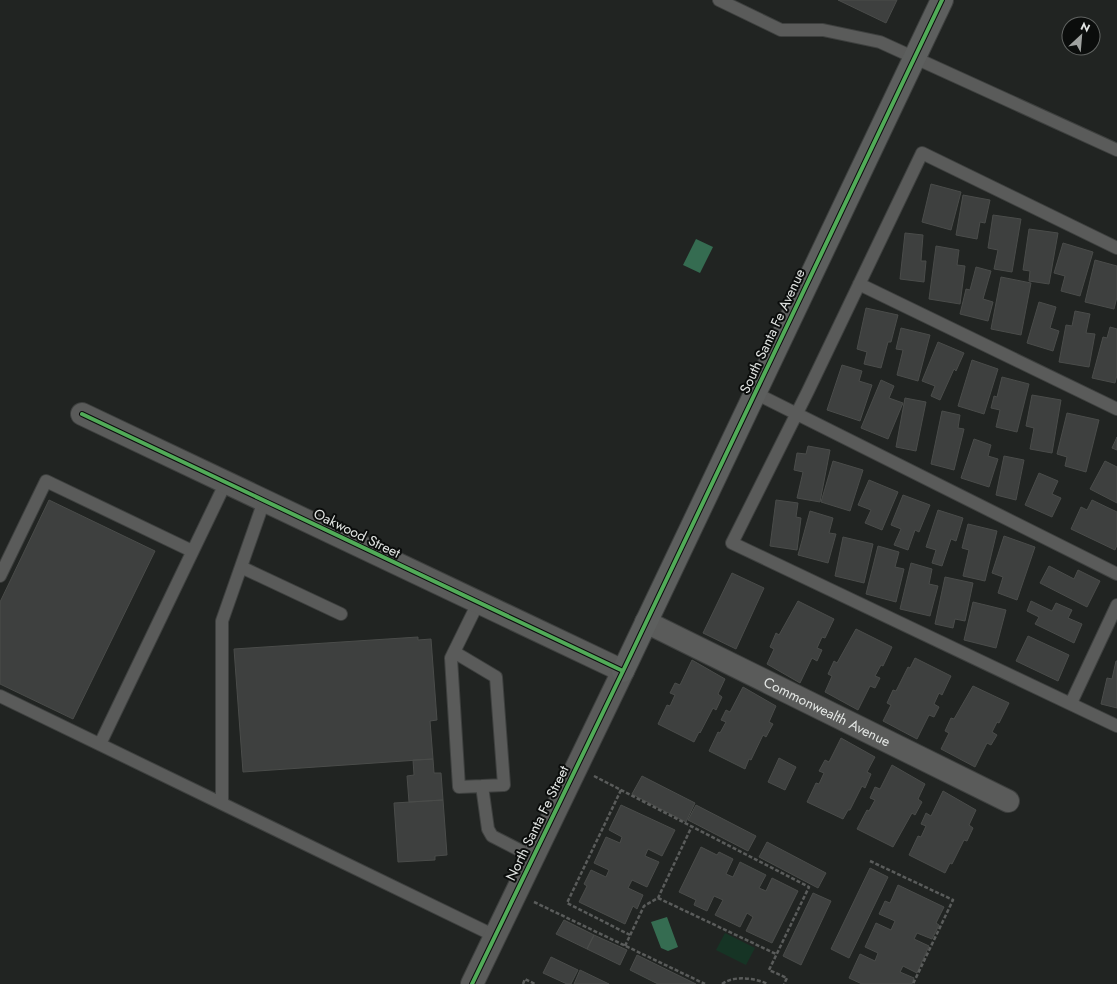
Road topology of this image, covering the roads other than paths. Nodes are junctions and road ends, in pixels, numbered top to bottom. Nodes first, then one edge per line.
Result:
1 (719, 0) edge
2 (942, 0) edge
3 (914, 57) junction
4 (1117, 150) edge
5 (1117, 248) edge
6 (859, 284) junction
7 (755, 393) junction
8 (1117, 409) edge
9 (82, 414) dead end
10 (797, 414) junction
11 (226, 482) junction
12 (264, 500) junction
13 (192, 552) junction
14 (241, 567) junction
15 (1117, 574) edge
16 (0, 576) edge
17 (478, 603) junction
18 (1117, 605) edge
19 (341, 614) dead end
20 (646, 622) junction
21 (454, 652) junction
22 (623, 672) junction
23 (0, 696) edge
24 (1071, 703) junction
25 (1117, 726) edge
26 (100, 744) junction
27 (482, 786) junction
28 (1008, 801) dead end
29 (222, 804) junction
30 (533, 857) junction
31 (495, 936) junction
32 (472, 984) edge

1 - 3 lane
2 - 3 street, South Santa Fe Avenue
3 - 4 lane
3 - 7 street, South Santa Fe Avenue
5 - 6 lane
6 - 8 lane
6 - 10 lane
7 - 10 lane
7 - 20 street, South Santa Fe Avenue
9 - 11 street, Oakwood Street
10 - 15 lane
10 - 24 lane
11 - 12 street, Oakwood Street
11 - 13 lane
12 - 14 lane
12 - 17 street, Oakwood Street
13 - 16 lane
13 - 26 lane
14 - 19 lane
14 - 29 lane
17 - 21 lane
17 - 22 street, Oakwood Street
18 - 24 lane
20 - 22 street, South Santa Fe Avenue
20 - 28 street, Commonwealth Avenue
21 - 27 lane
21 - 27 lane
22 - 30 street, North Santa Fe Street
23 - 26 lane
24 - 25 lane
26 - 29 lane
27 - 30 lane
29 - 31 lane
30 - 31 street, North Santa Fe Street
31 - 32 street, North Santa Fe Street

